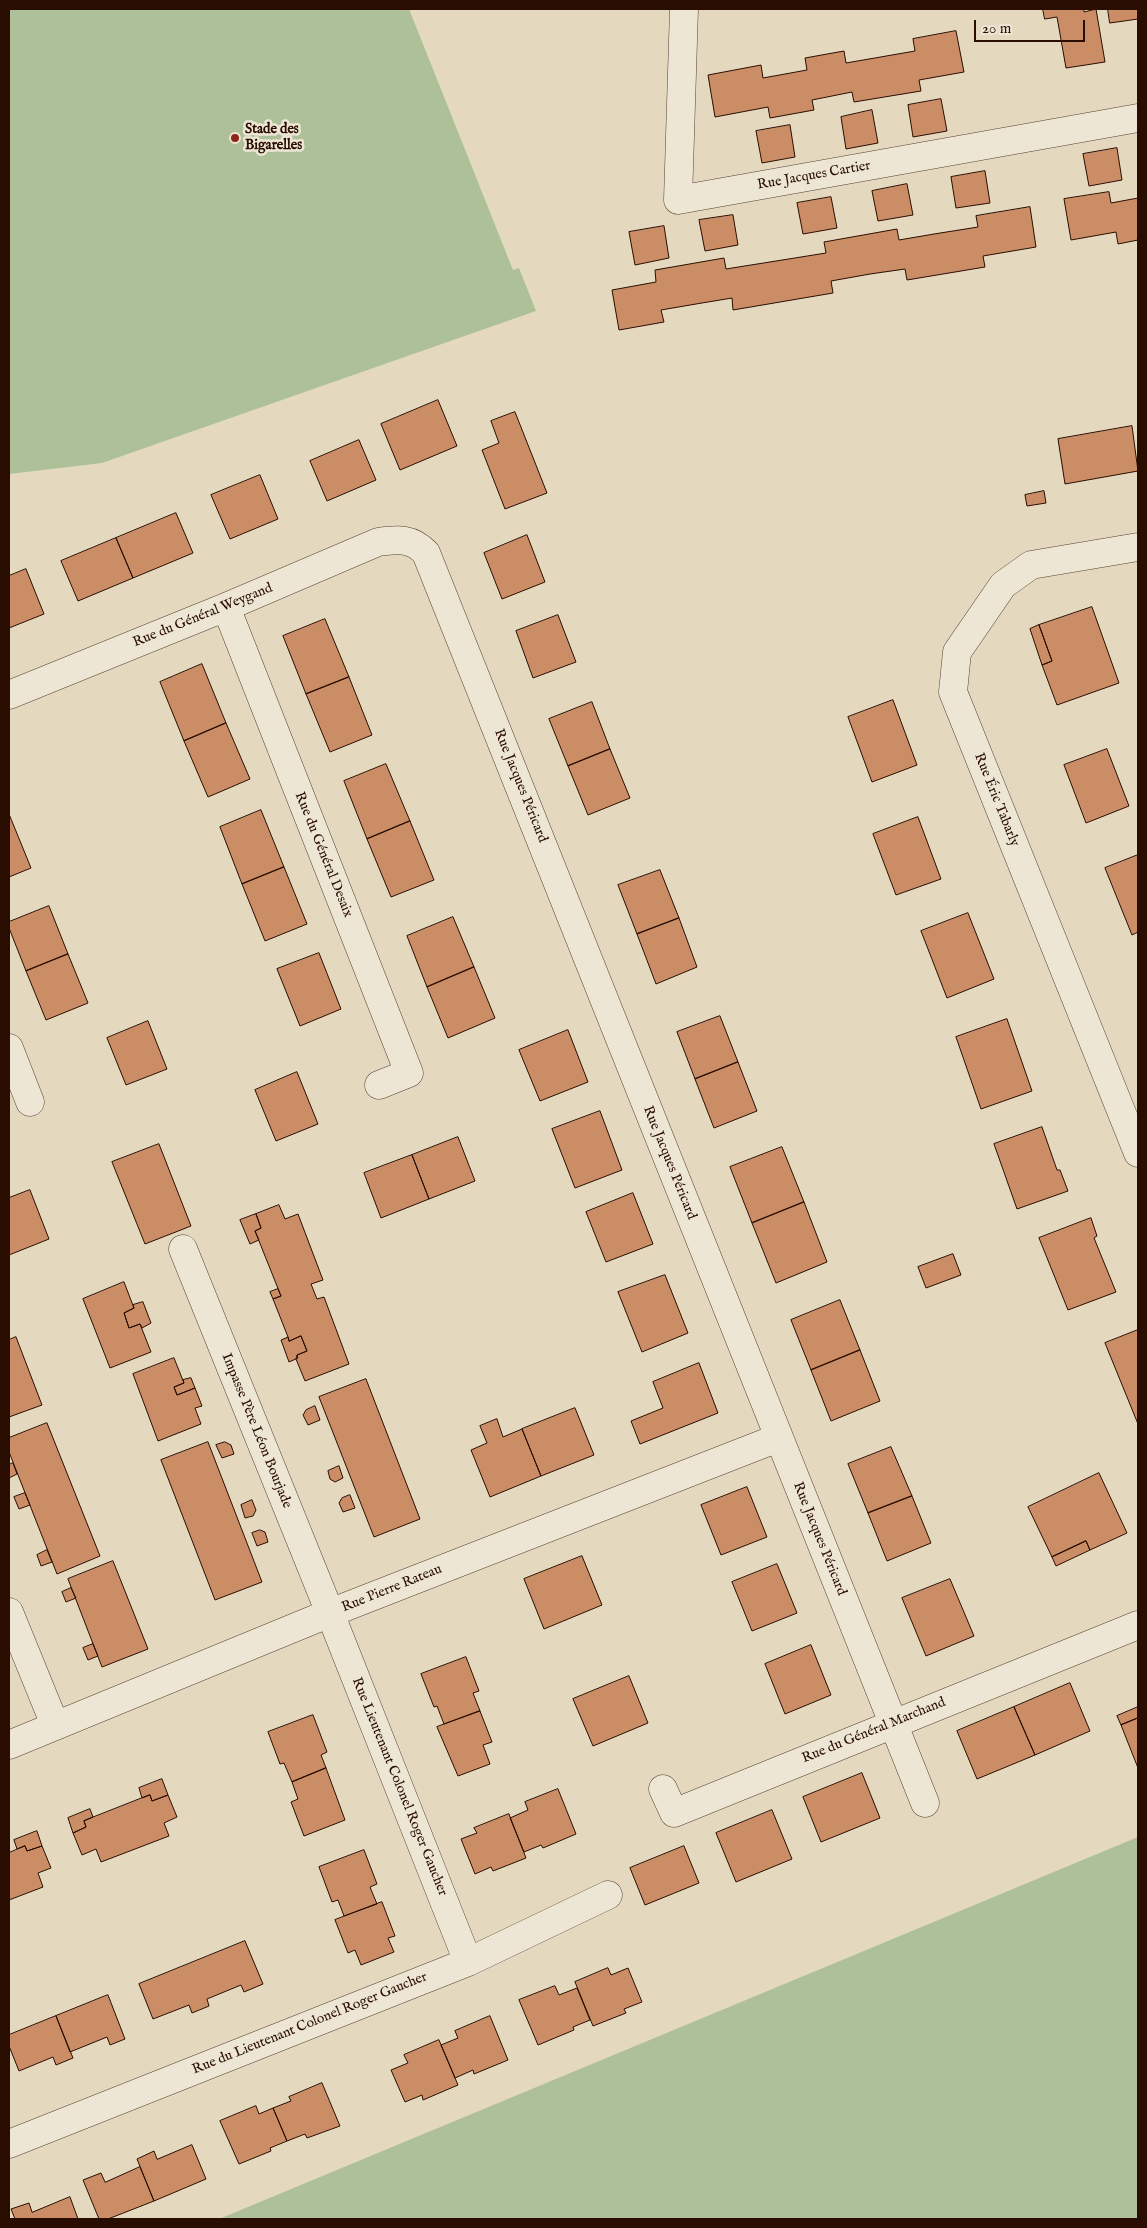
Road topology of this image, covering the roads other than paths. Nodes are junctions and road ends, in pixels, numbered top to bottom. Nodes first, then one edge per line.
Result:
1 (684, 9) edge
2 (1138, 118) edge
3 (397, 539) joint
4 (1138, 547) edge
5 (226, 607) junction
6 (9, 695) edge
7 (9, 1048) edge
8 (379, 1085) dead end
9 (30, 1102) dead end
10 (1138, 1153) edge
11 (182, 1249) dead end
12 (778, 1438) junction
13 (9, 1612) edge
14 (330, 1613) junction
15 (1138, 1625) edge
16 (893, 1724) junction
17 (55, 1725) junction
18 (9, 1745) edge
19 (663, 1790) dead end
20 (925, 1803) dead end
21 (608, 1895) dead end
22 (468, 1962) junction
23 (9, 2144) edge

1 - 2 street, Rue Jacques Cartier
3 - 5 street, Rue du Général Weygand
3 - 12 street, Rue Jacques Péricard
4 - 10 street, Rue Éric Tabarly
5 - 6 street, Rue du Général Weygand
5 - 8 street, Rue du Général Desaix
7 - 9 street
11 - 14 street, Impasse Père Léon Bourjade
12 - 14 street, Rue Pierre Rateau
12 - 16 street, Rue Jacques Péricard
13 - 17 street
14 - 17 street, Rue Pierre Rateau
14 - 22 street, Rue Lieutenant Colonel Roger Gaucher
15 - 16 street, Rue du Général Marchand
16 - 19 street, Rue du Général Marchand
16 - 20 street, Rue Jacques Péricard
17 - 18 street, Rue Pierre Rateau
21 - 22 street, Rue du Lieutenant Colonel Roger Gaucher
22 - 23 street, Rue du Lieutenant Colonel Roger Gaucher

